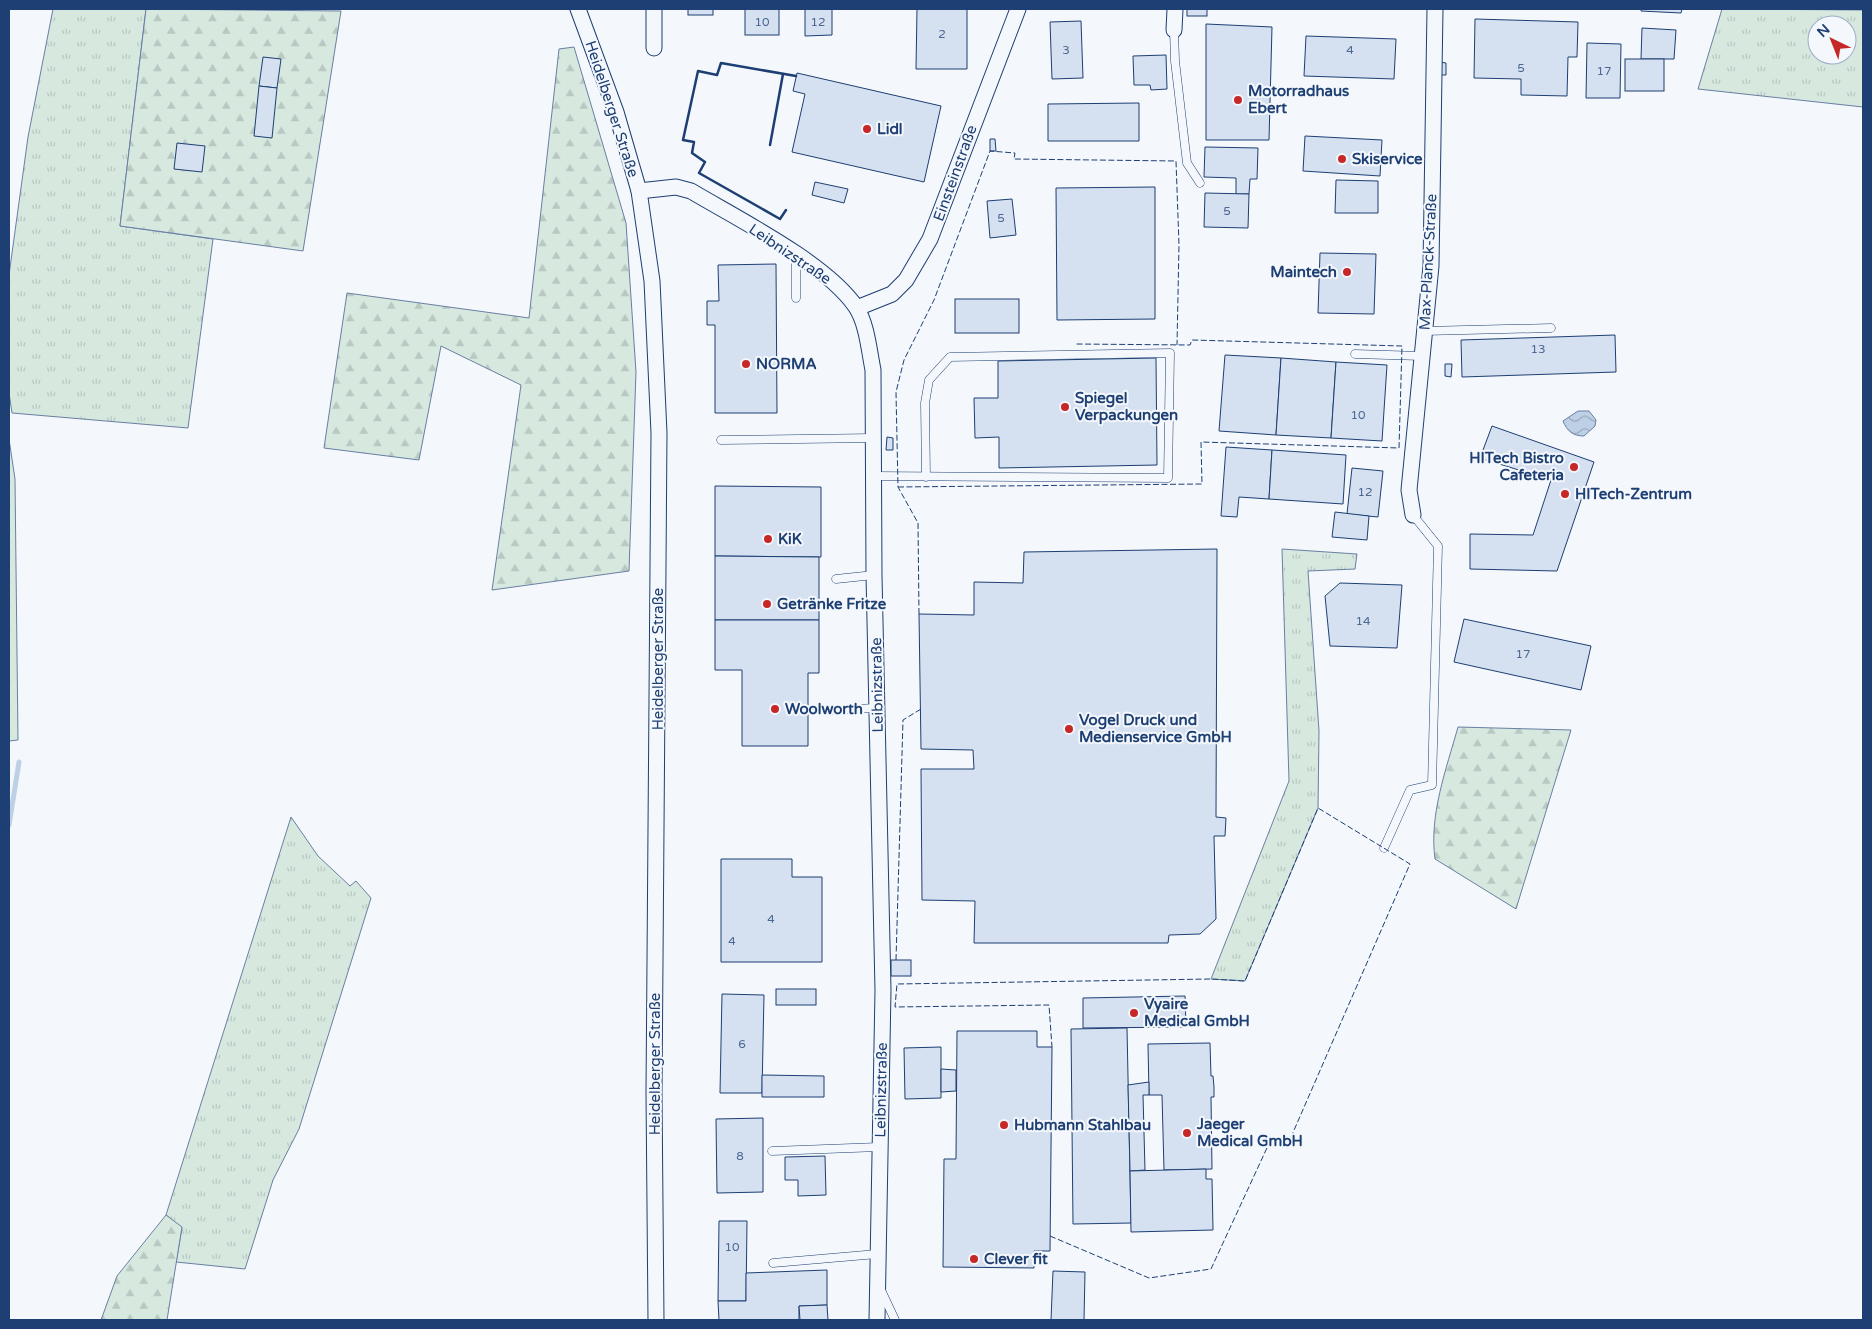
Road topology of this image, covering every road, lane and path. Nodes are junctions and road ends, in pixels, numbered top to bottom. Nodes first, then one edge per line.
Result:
1 (578, 9) edge
2 (654, 9) edge
3 (1018, 9) edge
4 (1175, 9) edge
5 (1435, 9) edge
6 (1174, 30) joint
7 (654, 48) dead end
8 (1200, 183) dead end
9 (639, 191) junction
10 (796, 255) junction
11 (796, 298) dead end
12 (856, 308) junction
13 (1551, 328) dead end
14 (1424, 332) junction
15 (1355, 354) dead end
16 (1422, 356) junction
17 (874, 438) junction
18 (721, 440) dead end
19 (874, 476) junction
20 (926, 477) junction
21 (1413, 515) joint
22 (874, 575) junction
23 (836, 579) dead end
24 (877, 708) junction
25 (831, 710) dead end
26 (1384, 848) dead end
27 (879, 1147) junction
28 (772, 1152) dead end
29 (877, 1254) junction
30 (773, 1263) dead end
31 (876, 1282) junction
32 (656, 1320) edge
33 (877, 1320) edge
34 (895, 1320) edge

1 - 9 street, Heidelberger Straße
2 - 7 street
3 - 12 street, Einsteinstraße
4 - 6 street
5 - 14 street, Max-Planck-Straße
6 - 8 lane
9 - 10 street, Leibnizstraße
9 - 32 street, Heidelberger Straße
10 - 11 lane
10 - 12 street, Leibnizstraße
12 - 17 street, Leibnizstraße
13 - 14 lane
14 - 16 street, Max-Planck-Straße
15 - 16 lane
16 - 21 street, Max-Planck-Straße
17 - 18 lane
17 - 19 street, Leibnizstraße
19 - 20 lane
19 - 22 street, Leibnizstraße
20 - 20 lane
21 - 26 lane
22 - 23 lane
22 - 24 street, Leibnizstraße
24 - 25 lane
24 - 27 street, Leibnizstraße
27 - 28 lane
27 - 29 street, Leibnizstraße
29 - 30 lane
29 - 31 street, Leibnizstraße
31 - 33 street, Leibnizstraße
31 - 34 lane

